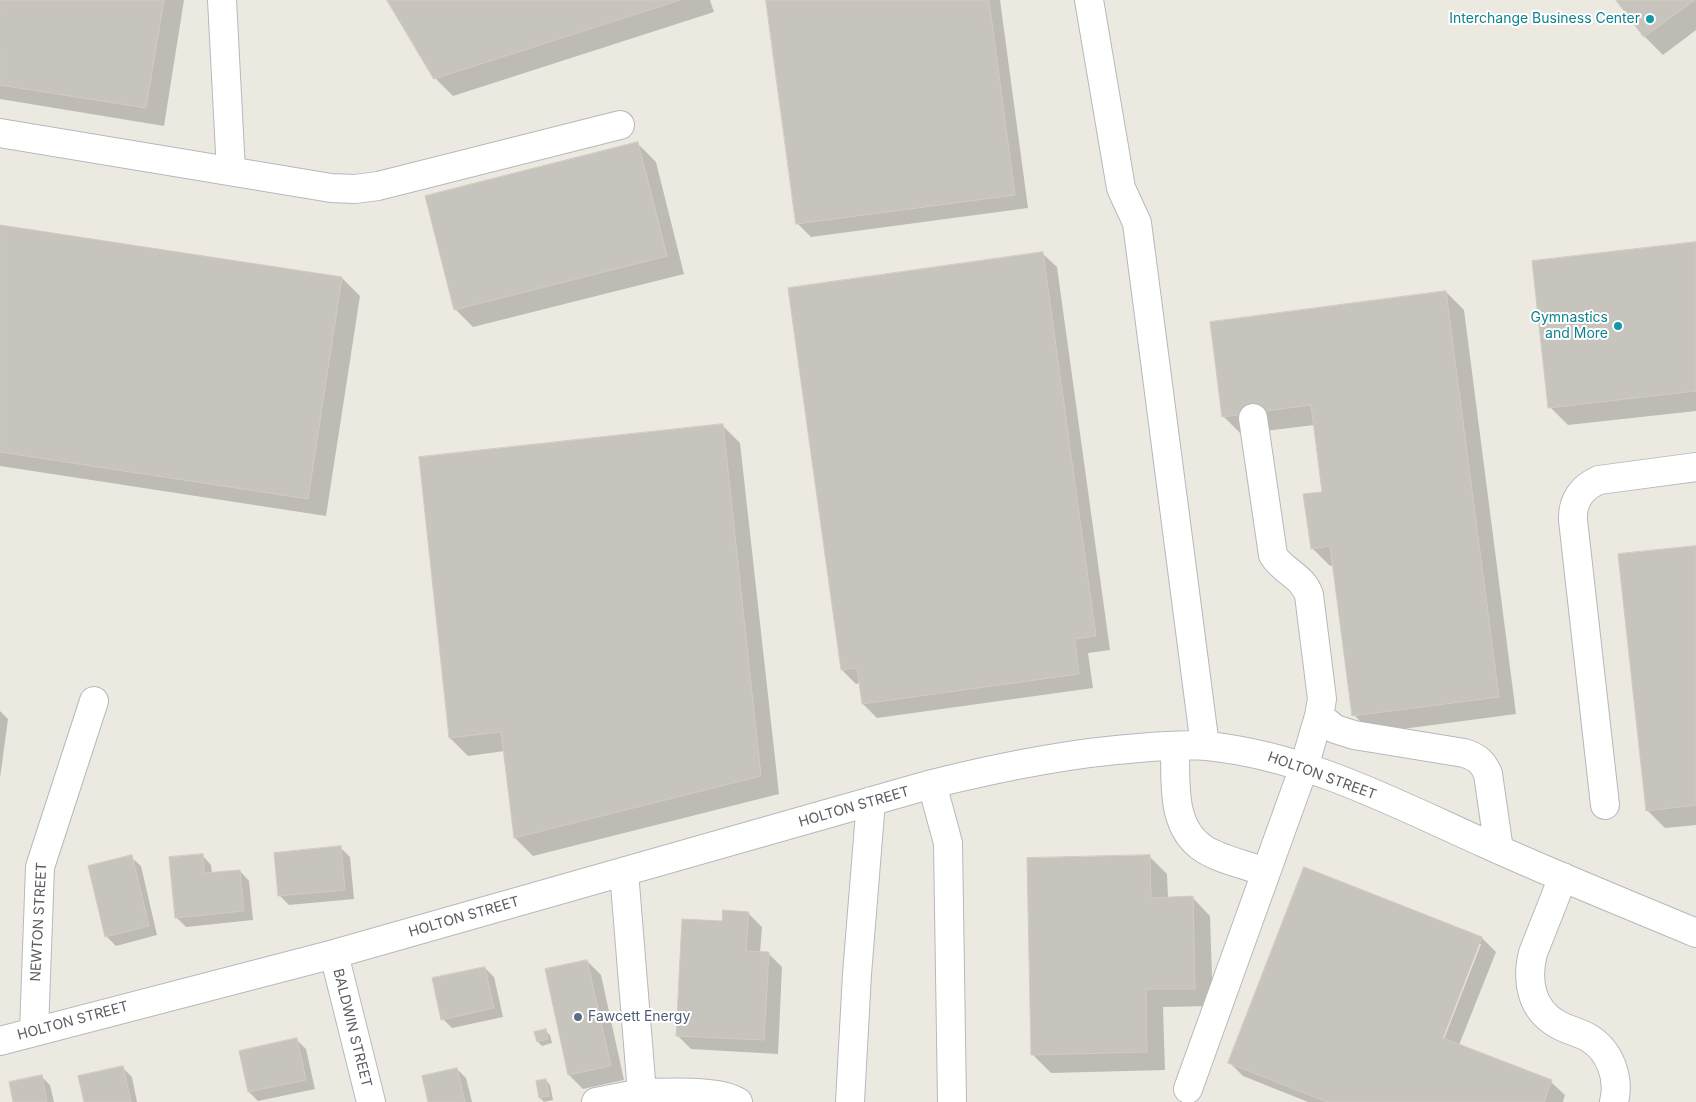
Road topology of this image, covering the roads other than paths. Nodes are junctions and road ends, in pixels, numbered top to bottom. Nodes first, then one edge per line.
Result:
1 (222, 0) edge
2 (1089, 0) edge
3 (620, 125) dead end
4 (0, 133) edge
5 (231, 171) junction
6 (1253, 418) dead end
7 (1696, 467) edge
8 (94, 701) dead end
9 (1319, 716) junction
10 (1175, 746) junction
11 (1205, 746) junction
12 (1304, 767) junction
13 (932, 784) junction
14 (871, 801) junction
15 (1606, 805) dead end
16 (1499, 850) junction
17 (624, 872) junction
18 (1266, 872) junction
19 (1563, 877) junction
20 (1696, 933) edge
21 (334, 954) junction
22 (34, 1032) junction
23 (0, 1041) edge
24 (1188, 1089) dead end
25 (642, 1092) junction
26 (371, 1102) edge
27 (596, 1102) edge
28 (738, 1102) edge
29 (850, 1102) edge
30 (952, 1102) edge
31 (1614, 1102) edge

1 - 5 street
2 - 11 street
3 - 5 street
4 - 5 street
6 - 9 street
7 - 15 street
8 - 22 street, NEWTON STREET
9 - 12 street
9 - 16 street
10 - 11 street, HOLTON STREET
10 - 13 street, HOLTON STREET
10 - 18 street
11 - 12 street, HOLTON STREET
12 - 16 street, HOLTON STREET
12 - 18 street
13 - 14 street, HOLTON STREET
13 - 30 street
14 - 17 street, HOLTON STREET
14 - 29 street
16 - 19 street, HOLTON STREET
17 - 21 street, HOLTON STREET
17 - 25 street
18 - 24 street
19 - 20 street, HOLTON STREET
19 - 31 street
21 - 22 street, HOLTON STREET
21 - 26 street, BALDWIN STREET
22 - 23 street, HOLTON STREET
25 - 27 street
25 - 28 street

